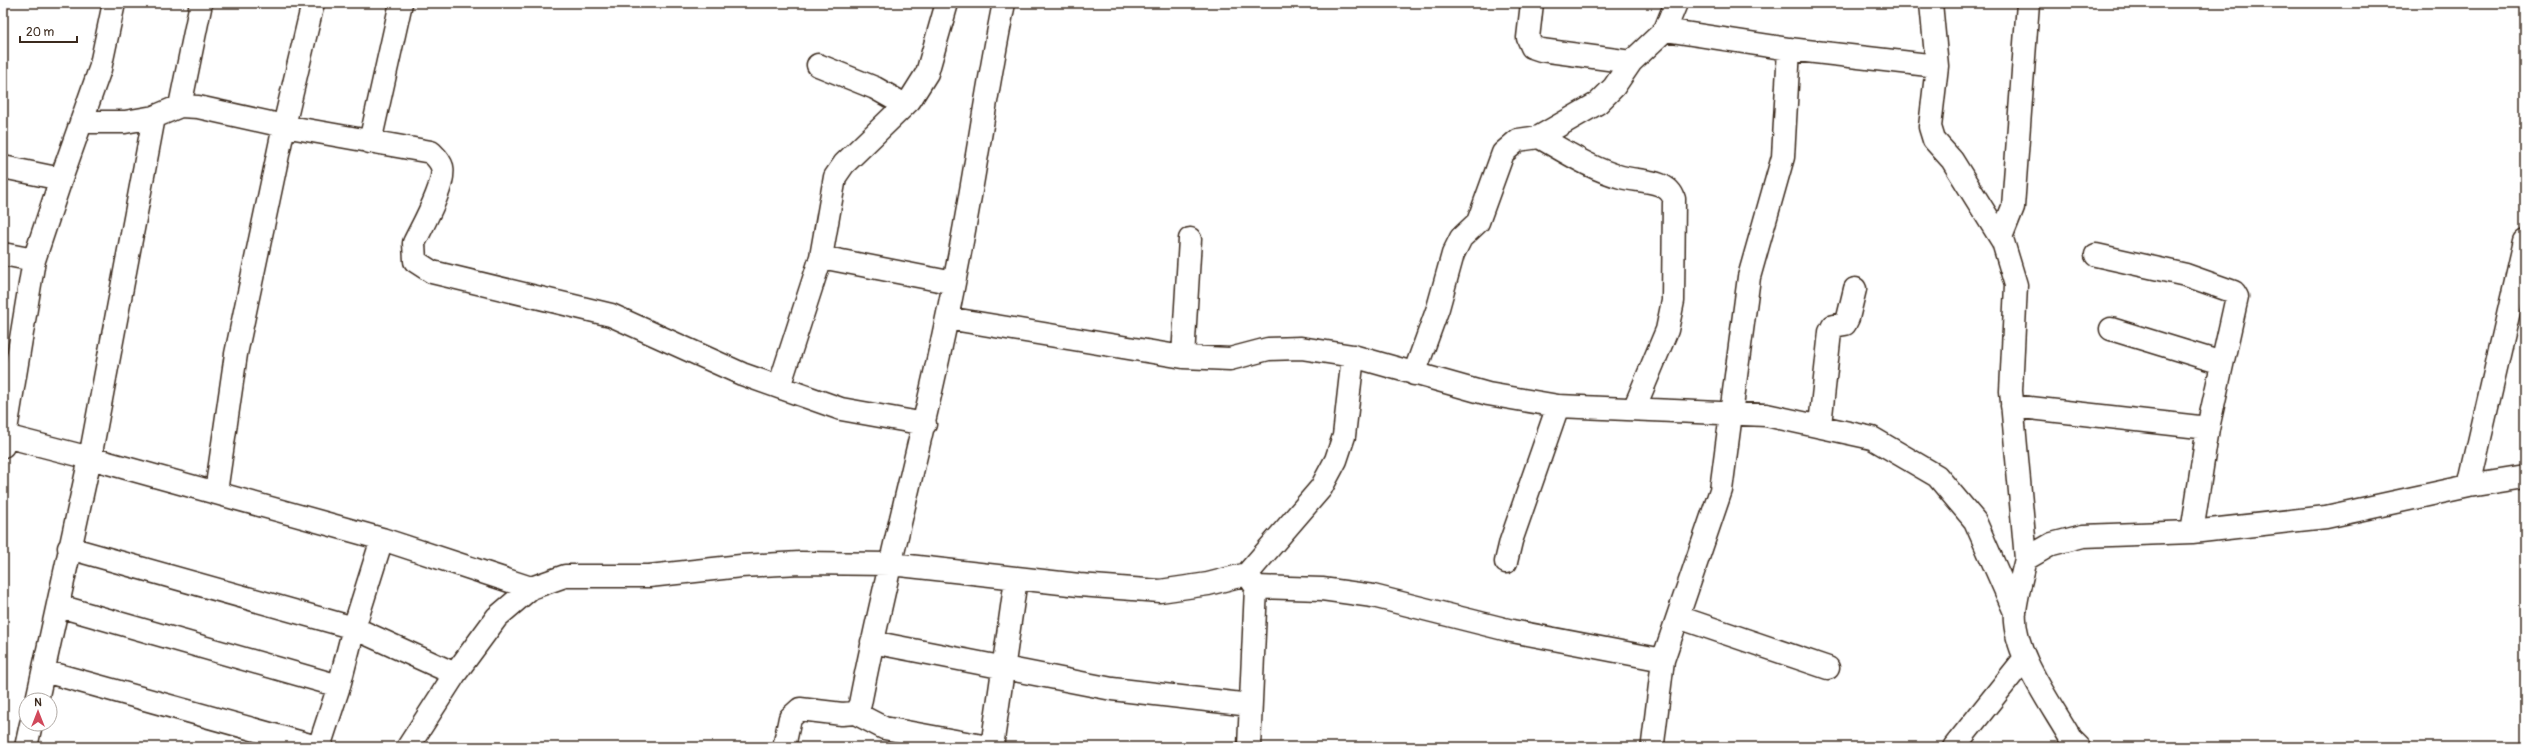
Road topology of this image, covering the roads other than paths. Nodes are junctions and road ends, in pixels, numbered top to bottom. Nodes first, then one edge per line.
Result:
1 (114, 3) edge
2 (201, 3) edge
3 (313, 3) edge
4 (401, 3) edge
5 (947, 3) edge
6 (1004, 3) edge
7 (1532, 3) edge
8 (1676, 3) edge
9 (1931, 3) edge
10 (2028, 3) edge
11 (1665, 30) junction
12 (1789, 49) junction
13 (1631, 62) junction
14 (818, 65) dead end
15 (1937, 66) junction
16 (905, 105) junction
17 (180, 106) junction
18 (154, 117) junction
19 (81, 122) junction
20 (284, 126) junction
21 (1539, 137) junction
22 (370, 142) junction
23 (3, 167) edge
24 (61, 179) junction
25 (2001, 237) junction
26 (1190, 239) dead end
27 (2525, 241) edge
28 (3, 254) edge
29 (2096, 255) dead end
30 (821, 257) junction
31 (34, 260) junction
32 (954, 283) junction
33 (1856, 289) dead end
34 (947, 318) junction
35 (2110, 330) dead end
36 (1353, 356) junction
37 (1183, 357) junction
38 (2222, 363) junction
39 (1414, 374) junction
40 (779, 387) junction
41 (1558, 406) junction
42 (2012, 406) junction
43 (1634, 409) junction
44 (1733, 415) junction
45 (925, 424) junction
46 (1820, 425) junction
47 (2208, 428) junction
48 (4, 441) edge
49 (90, 458) junction
50 (2525, 477) edge
51 (2469, 486) junction
52 (216, 492) junction
53 (2192, 532) junction
54 (382, 539) junction
55 (69, 548) junction
56 (2026, 559) junction
57 (1506, 562) dead end
58 (891, 564) junction
59 (1016, 579) junction
60 (1252, 581) junction
61 (531, 588) junction
62 (59, 606) junction
63 (2015, 612) junction
64 (1678, 617) junction
65 (354, 628) junction
66 (872, 642) junction
67 (2025, 658) junction
68 (1663, 660) junction
69 (1003, 668) junction
70 (1828, 668) dead end
71 (44, 671) junction
72 (455, 674) junction
73 (339, 686) junction
74 (39, 692) edge
75 (1250, 705) junction
76 (855, 713) junction
77 (29, 732) edge
78 (1657, 746) edge
79 (26, 747) edge
80 (318, 747) edge
81 (408, 747) edge
82 (784, 747) edge
83 (988, 747) edge
84 (992, 747) edge
85 (1249, 747) edge
86 (1954, 747) edge
87 (2079, 747) edge

1 - 19 street
2 - 17 street
3 - 20 street
4 - 22 street
5 - 16 street
6 - 32 street
7 - 13 street
8 - 11 street
9 - 15 street
10 - 25 street
11 - 12 street
11 - 13 street
12 - 15 street
12 - 44 street
13 - 21 street
14 - 16 street
15 - 25 street
16 - 30 street
17 - 18 street
17 - 20 street
18 - 19 street
18 - 49 street
19 - 24 street
20 - 22 street
20 - 52 street
21 - 39 street
21 - 43 street
22 - 40 street
23 - 24 street
24 - 31 street
25 - 42 street
26 - 37 street
27 - 51 street
28 - 31 street
29 - 38 street
30 - 32 street
30 - 40 street
31 - 48 street
32 - 34 street
33 - 46 street
34 - 37 street
34 - 45 street
35 - 38 street
36 - 37 street
36 - 39 street
36 - 60 street
38 - 47 street
39 - 41 street
40 - 45 street
41 - 43 street
41 - 57 street
42 - 47 street
42 - 56 street
43 - 44 street
44 - 46 street
44 - 64 street
45 - 58 street
46 - 63 street
47 - 53 street
48 - 49 street
49 - 52 street
49 - 55 street
50 - 51 street
51 - 53 street
52 - 54 street
53 - 56 street
54 - 61 street
54 - 65 street
55 - 62 street
55 - 65 street
56 - 63 street
58 - 59 street
58 - 61 street
58 - 66 street
59 - 60 street
59 - 69 street
60 - 68 street
60 - 75 street
61 - 72 street
62 - 71 street
62 - 73 street
63 - 67 street
64 - 68 street
64 - 70 street
65 - 72 street
65 - 73 street
66 - 69 street
66 - 76 street
67 - 86 street
67 - 87 street
68 - 78 street
69 - 75 street
69 - 84 street
71 - 74 street
71 - 80 street
72 - 81 street
73 - 80 street
75 - 85 street
76 - 82 street
76 - 83 street
77 - 79 street

